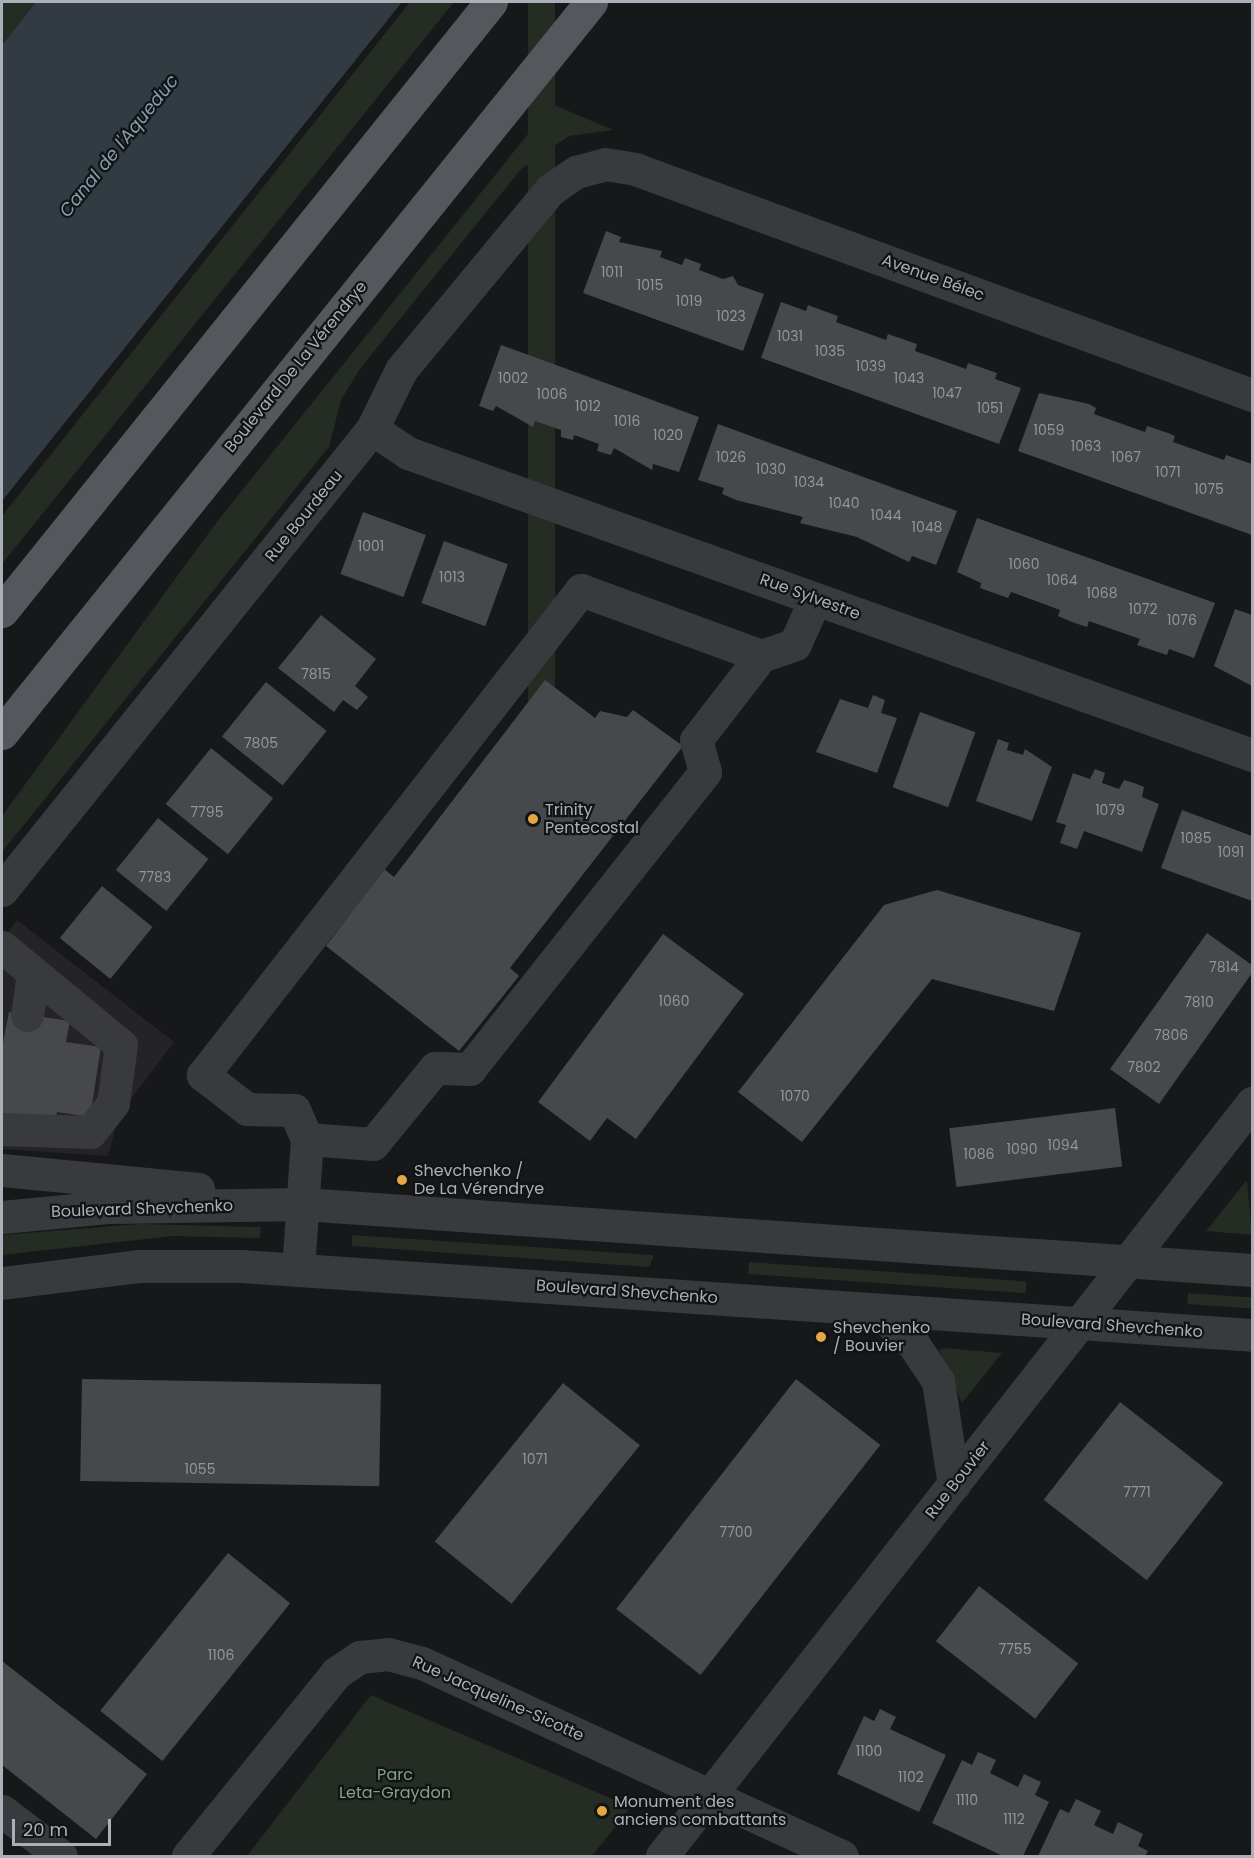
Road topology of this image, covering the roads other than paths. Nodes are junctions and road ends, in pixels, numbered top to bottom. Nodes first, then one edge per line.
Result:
1 (491, 2) edge
2 (591, 2) edge
3 (613, 164) joint
4 (1252, 395) edge
5 (372, 429) junction
6 (814, 599) junction
7 (2, 611) edge
8 (761, 656) junction
9 (2, 733) edge
10 (1252, 755) edge
11 (2, 890) edge
12 (12, 962) edge
13 (27, 1015) dead end
14 (1252, 1103) edge
15 (2, 1129) edge
16 (73, 1135) junction
17 (307, 1139) junction
18 (2, 1170) edge
19 (70, 1175) junction
20 (303, 1204) junction
21 (2, 1217) edge
22 (1127, 1262) junction
23 (298, 1270) junction
24 (1252, 1270) edge
25 (2, 1283) edge
26 (877, 1310) junction
27 (1081, 1323) junction
28 (1252, 1335) edge
29 (954, 1485) junction
30 (710, 1796) junction
31 (2, 1811) edge
32 (61, 1857) edge
33 (188, 1857) edge
34 (662, 1857) edge
35 (842, 1857) edge

1 - 7 main road
2 - 9 main road, Boulevard De La Vérendrye
3 - 4 street, Avenue Bélec
3 - 5 street, Rue Bourdeau
5 - 6 street, Rue Sylvestre
5 - 11 street, Rue Bourdeau
6 - 8 street
6 - 10 street, Rue Sylvestre
8 - 17 street
8 - 17 street
12 - 13 street
12 - 16 street
14 - 22 street, Rue Bouvier
15 - 16 street
16 - 19 street
17 - 20 street
18 - 19 street
19 - 20 street
20 - 21 street, Boulevard Shevchenko
20 - 22 street, Boulevard Shevchenko
20 - 23 street
22 - 24 street, Boulevard Shevchenko
22 - 27 street, Rue Bouvier
23 - 25 street, Boulevard Shevchenko
23 - 26 street, Boulevard Shevchenko
26 - 27 street, Boulevard Shevchenko
26 - 29 street
27 - 28 street, Boulevard Shevchenko
27 - 29 street, Rue Bouvier
29 - 30 street, Rue Bouvier
30 - 33 street, Rue Jacqueline-Sicotte
30 - 34 street, Rue Bouvier
30 - 35 street, Rue Jacqueline-Sicotte
31 - 32 street

